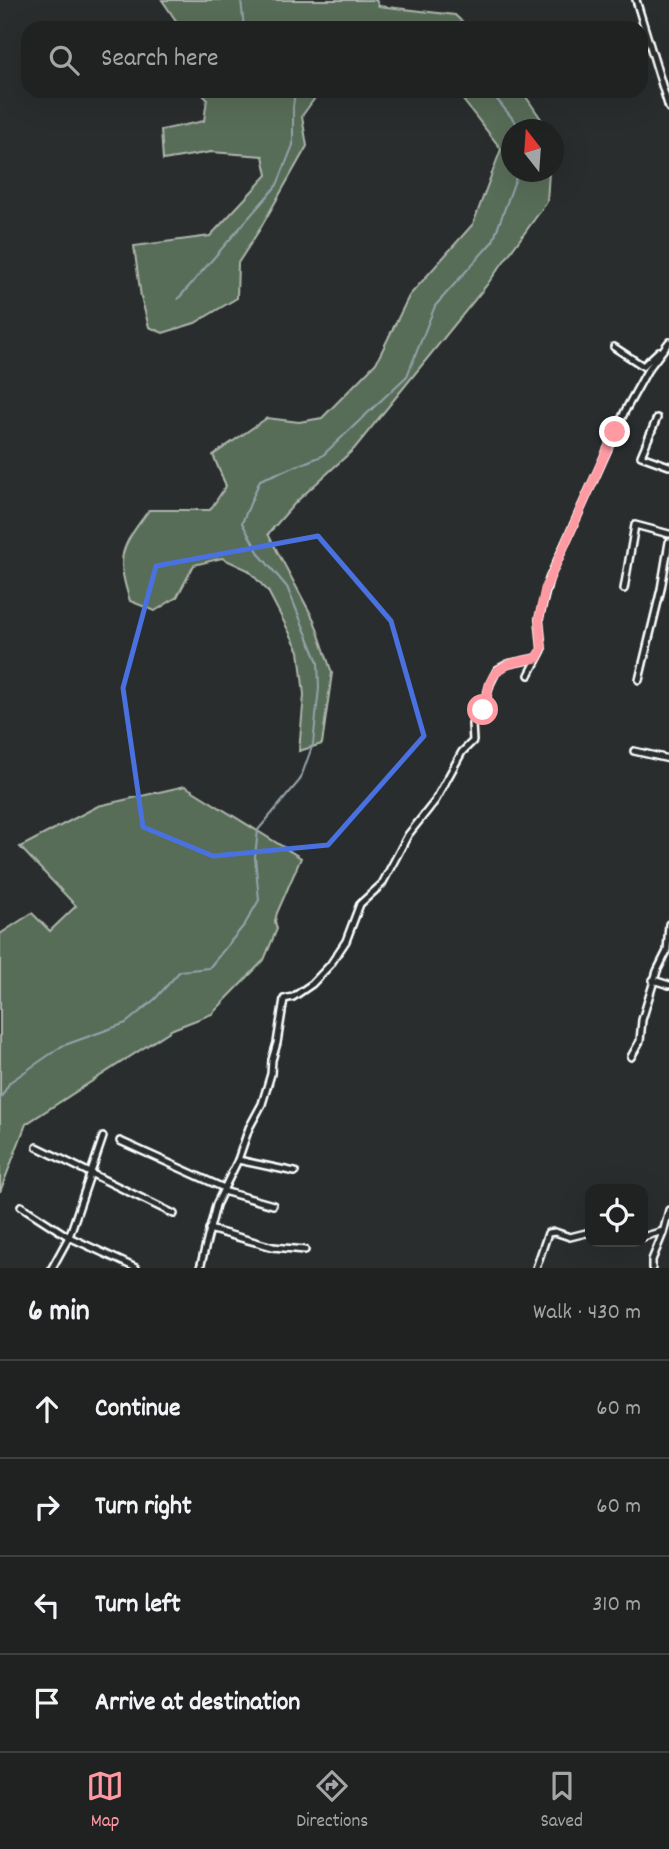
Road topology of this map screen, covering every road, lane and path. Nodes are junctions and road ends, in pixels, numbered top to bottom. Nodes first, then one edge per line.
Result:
1 (636, 0) edge
2 (643, 21) edge
3 (648, 39) edge
4 (669, 106) edge
5 (669, 342) edge
6 (614, 346) dead end
7 (662, 349) junction
8 (657, 418) dead end
9 (669, 466) edge
10 (669, 534) edge
11 (669, 542) edge
12 (624, 589) dead end
13 (661, 589) junction
14 (669, 590) edge
15 (537, 658) junction
16 (529, 675) dead end
17 (639, 680) dead end
18 (634, 751) dead end
19 (669, 759) edge
20 (669, 924) edge
21 (653, 980) junction
22 (669, 985) edge
23 (631, 1056) dead end
24 (103, 1137) dead end
25 (120, 1141) dead end
26 (37, 1147) dead end
27 (238, 1160) junction
28 (295, 1172) dead end
29 (92, 1173) junction
30 (223, 1189) junction
31 (273, 1205) dead end
32 (21, 1206) dead end
33 (669, 1210) edge
34 (174, 1214) dead end
35 (209, 1229) junction
36 (664, 1231) junction
37 (585, 1233) edge
38 (648, 1236) edge
39 (69, 1237) junction
40 (305, 1250) dead end
41 (52, 1268) edge
42 (136, 1268) edge
43 (200, 1268) edge
44 (536, 1268) edge
45 (652, 1268) edge

1 - 2 street
3 - 4 street
5 - 7 street
6 - 7 street
7 - 15 street
8 - 9 street
10 - 12 street
11 - 13 street
13 - 14 street
13 - 17 street
15 - 16 street
15 - 27 street
18 - 19 street
20 - 21 street
21 - 22 street
21 - 23 street
24 - 29 street
25 - 30 street
26 - 29 street
27 - 28 street
27 - 30 street
29 - 34 street
29 - 39 street
30 - 31 street
30 - 35 street
32 - 39 street
33 - 36 street
35 - 40 street
35 - 43 street
36 - 38 street
36 - 45 street
37 - 44 street
39 - 41 street
39 - 42 street

